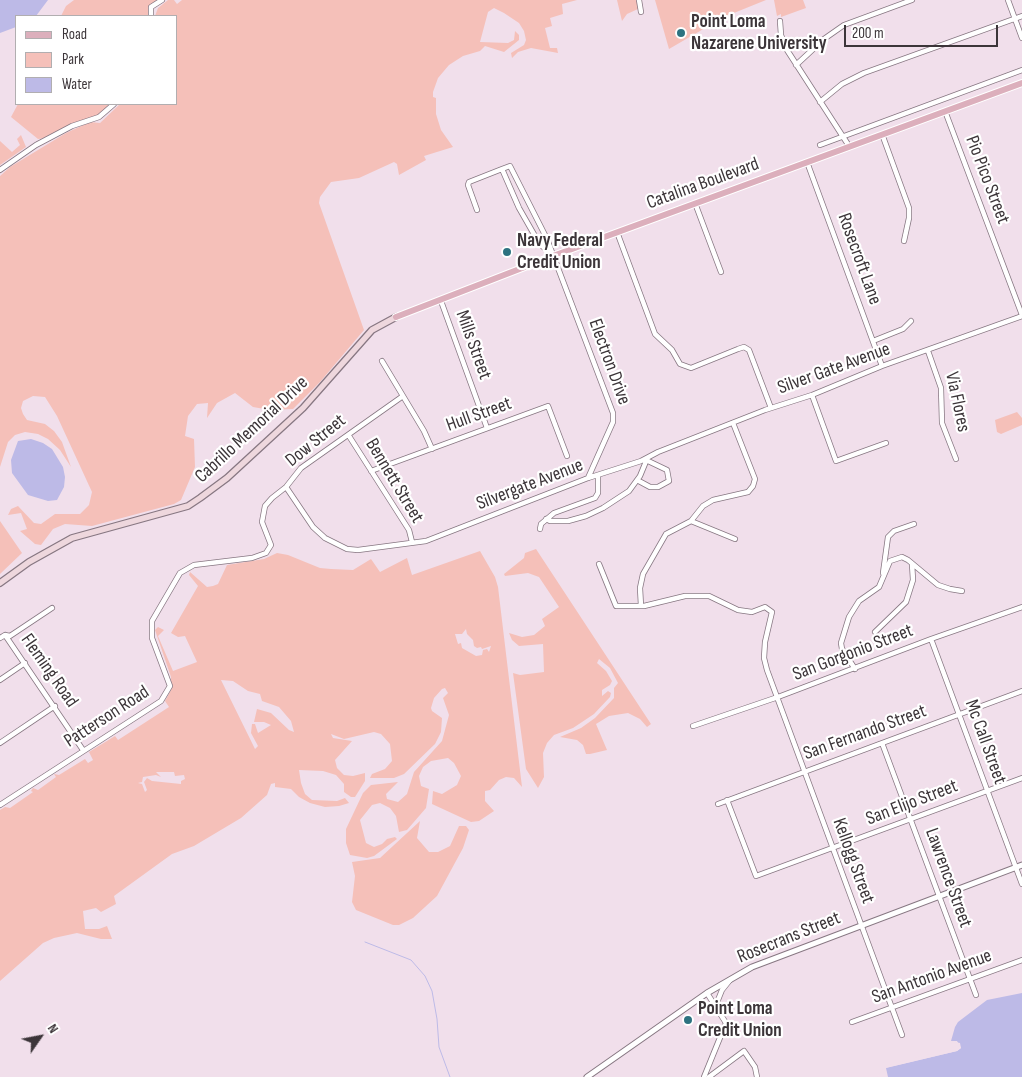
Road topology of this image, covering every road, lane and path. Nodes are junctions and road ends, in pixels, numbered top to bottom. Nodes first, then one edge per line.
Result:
1 (162, 0) edge
2 (639, 0) edge
3 (912, 0) edge
4 (1008, 0) edge
5 (641, 12) dead end
6 (151, 15) edge
7 (1022, 16) edge
8 (1015, 19) junction
9 (780, 21) dead end
10 (1022, 38) edge
11 (796, 65) junction
12 (1022, 70) edge
13 (1022, 83) edge
14 (820, 102) junction
15 (113, 105) edge
16 (945, 111) junction
17 (882, 134) junction
18 (843, 136) junction
19 (820, 145) dead end
20 (849, 146) junction
21 (807, 162) junction
22 (502, 169) junction
23 (0, 170) edge
24 (695, 203) junction
25 (477, 210) dead end
26 (617, 232) junction
27 (904, 241) dead end
28 (553, 256) junction
29 (721, 272) dead end
30 (441, 300) junction
31 (1022, 316) edge
32 (396, 317) joint
33 (911, 322) dead end
34 (873, 341) junction
35 (928, 351) junction
36 (382, 361) dead end
37 (882, 366) junction
38 (812, 395) junction
39 (403, 396) junction
40 (771, 408) junction
41 (733, 423) junction
42 (487, 428) junction
43 (349, 436) junction
44 (886, 443) dead end
45 (432, 449) junction
46 (658, 452) joint
47 (567, 456) dead end
48 (647, 459) junction
49 (956, 459) dead end
50 (371, 470) junction
51 (598, 476) junction
52 (588, 478) junction
53 (637, 480) junction
54 (286, 487) junction
55 (546, 519) junction
56 (691, 521) junction
57 (262, 522) joint
58 (914, 524) dead end
59 (540, 529) dead end
60 (735, 539) dead end
61 (412, 542) junction
62 (599, 564) dead end
63 (912, 564) junction
64 (883, 579) junction
65 (0, 583) edge
66 (962, 591) dead end
67 (642, 606) junction
68 (1022, 607) edge
69 (52, 608) dead end
70 (875, 632) dead end
71 (5, 635) junction
72 (0, 638) edge
73 (931, 639) junction
74 (25, 663) junction
75 (854, 669) junction
76 (0, 680) edge
77 (1022, 691) edge
78 (778, 697) junction
79 (55, 706) junction
80 (960, 714) junction
81 (694, 726) dead end
82 (882, 742) junction
83 (0, 743) edge
84 (83, 750) junction
85 (804, 771) junction
86 (1022, 778) edge
87 (987, 790) junction
88 (727, 800) junction
89 (718, 804) dead end
90 (0, 805) edge
91 (910, 820) junction
92 (833, 848) junction
93 (1022, 865) edge
94 (1016, 867) junction
95 (1022, 884) edge
96 (939, 896) junction
97 (861, 925) junction
98 (1022, 960) edge
99 (732, 978) junction
100 (969, 979) junction
101 (707, 993) junction
102 (976, 995) dead end
103 (892, 1008) junction
104 (718, 1010) junction
105 (852, 1022) dead end
106 (902, 1035) dead end
107 (587, 1077) edge
108 (704, 1077) edge
109 (709, 1077) edge
110 (757, 1077) edge

1 - 6 street
2 - 5 street
3 - 11 street
4 - 8 street
7 - 8 street
8 - 10 street
8 - 14 street
9 - 11 street
11 - 14 street
12 - 18 street
13 - 16 main road, Catalina Boulevard
14 - 18 street
15 - 23 street
16 - 17 main road, Catalina Boulevard
16 - 31 street, Pio Pico Street
17 - 20 main road, Catalina Boulevard
17 - 27 street
18 - 19 street
18 - 20 street
20 - 21 main road, Catalina Boulevard
21 - 24 main road, Catalina Boulevard
21 - 34 street, Rosecroft Lane
22 - 25 street
22 - 28 street, Electron Drive
22 - 28 street, Electron Drive
24 - 26 main road, Catalina Boulevard
24 - 29 street
26 - 28 main road, Catalina Boulevard
26 - 40 street
28 - 30 main road, Catalina Boulevard
28 - 52 street, Electron Drive
30 - 32 main road, Catalina Boulevard
30 - 42 street, Mills Street
31 - 35 street, Silver Gate Avenue
32 - 65 main road, Cabrillo Memorial Drive
33 - 34 street
34 - 37 street, Rosecroft Lane
35 - 37 street, Silver Gate Avenue
35 - 49 street, Via Flores
36 - 39 street
37 - 38 street, Silver Gate Avenue
38 - 40 street, Silver Gate Avenue
38 - 44 street
39 - 43 street, Dow Street
39 - 45 street
40 - 41 street, Silver Gate Avenue
41 - 46 street, Silver Gate Avenue
41 - 56 street
42 - 45 street, Hull Street
42 - 47 street, Hull Street
43 - 50 street, Bennett Street
43 - 54 street, Dow Street
45 - 50 street, Hull Street
46 - 48 street, Silvergate Avenue
48 - 51 street, Silvergate Avenue
48 - 53 street
48 - 53 street
50 - 61 street, Bennett Street
51 - 52 street, Silvergate Avenue
51 - 55 street
52 - 61 street, Silvergate Avenue
53 - 55 street
54 - 57 street, Dow Street
54 - 61 street
55 - 59 street
56 - 60 street
56 - 67 street
57 - 84 street, Patterson Road
58 - 64 street
62 - 67 street
63 - 64 street
63 - 66 street
63 - 70 street
64 - 75 street
67 - 78 street, Kellogg Street
68 - 73 street, San Gorgonio Street
69 - 71 street
71 - 72 street
71 - 74 street, Fleming Road
73 - 75 street, San Gorgonio Street
73 - 80 street, Mc Call Street
74 - 76 street
74 - 79 street, Fleming Road
75 - 78 street, San Gorgonio Street
77 - 80 street, San Fernando Street
78 - 81 street, San Gorgonio Street
78 - 85 street, Kellogg Street
79 - 83 street
79 - 84 street, Fleming Road
80 - 82 street, San Fernando Street
80 - 87 street, Mc Call Street
82 - 85 street, San Fernando Street
82 - 91 street, Lawrence Street
84 - 90 street, Patterson Road
85 - 88 street, San Fernando Street
85 - 92 street, Kellogg Street
86 - 87 street, San Elijo Street
87 - 91 street, San Elijo Street
87 - 94 street, Mc Call Street
88 - 89 street, San Fernando Street
88 - 92 street, San Elijo Street
91 - 92 street, San Elijo Street
91 - 96 street, Lawrence Street
92 - 97 street, Kellogg Street
93 - 94 street, Rosecrans Street
94 - 95 street, Mc Call Street
94 - 96 street, Rosecrans Street
96 - 97 street, Rosecrans Street
96 - 100 street, Lawrence Street
97 - 99 street, Rosecrans Street
97 - 103 street, Kellogg Street
98 - 100 street, San Antonio Avenue
99 - 101 street, Rosecrans Street
99 - 104 street
100 - 102 street, Lawrence Street
100 - 103 street, San Antonio Avenue
101 - 104 street
101 - 107 street, Rosecrans Street
103 - 105 street, San Antonio Avenue
103 - 106 street, Kellogg Street
104 - 108 street
109 - 110 street

